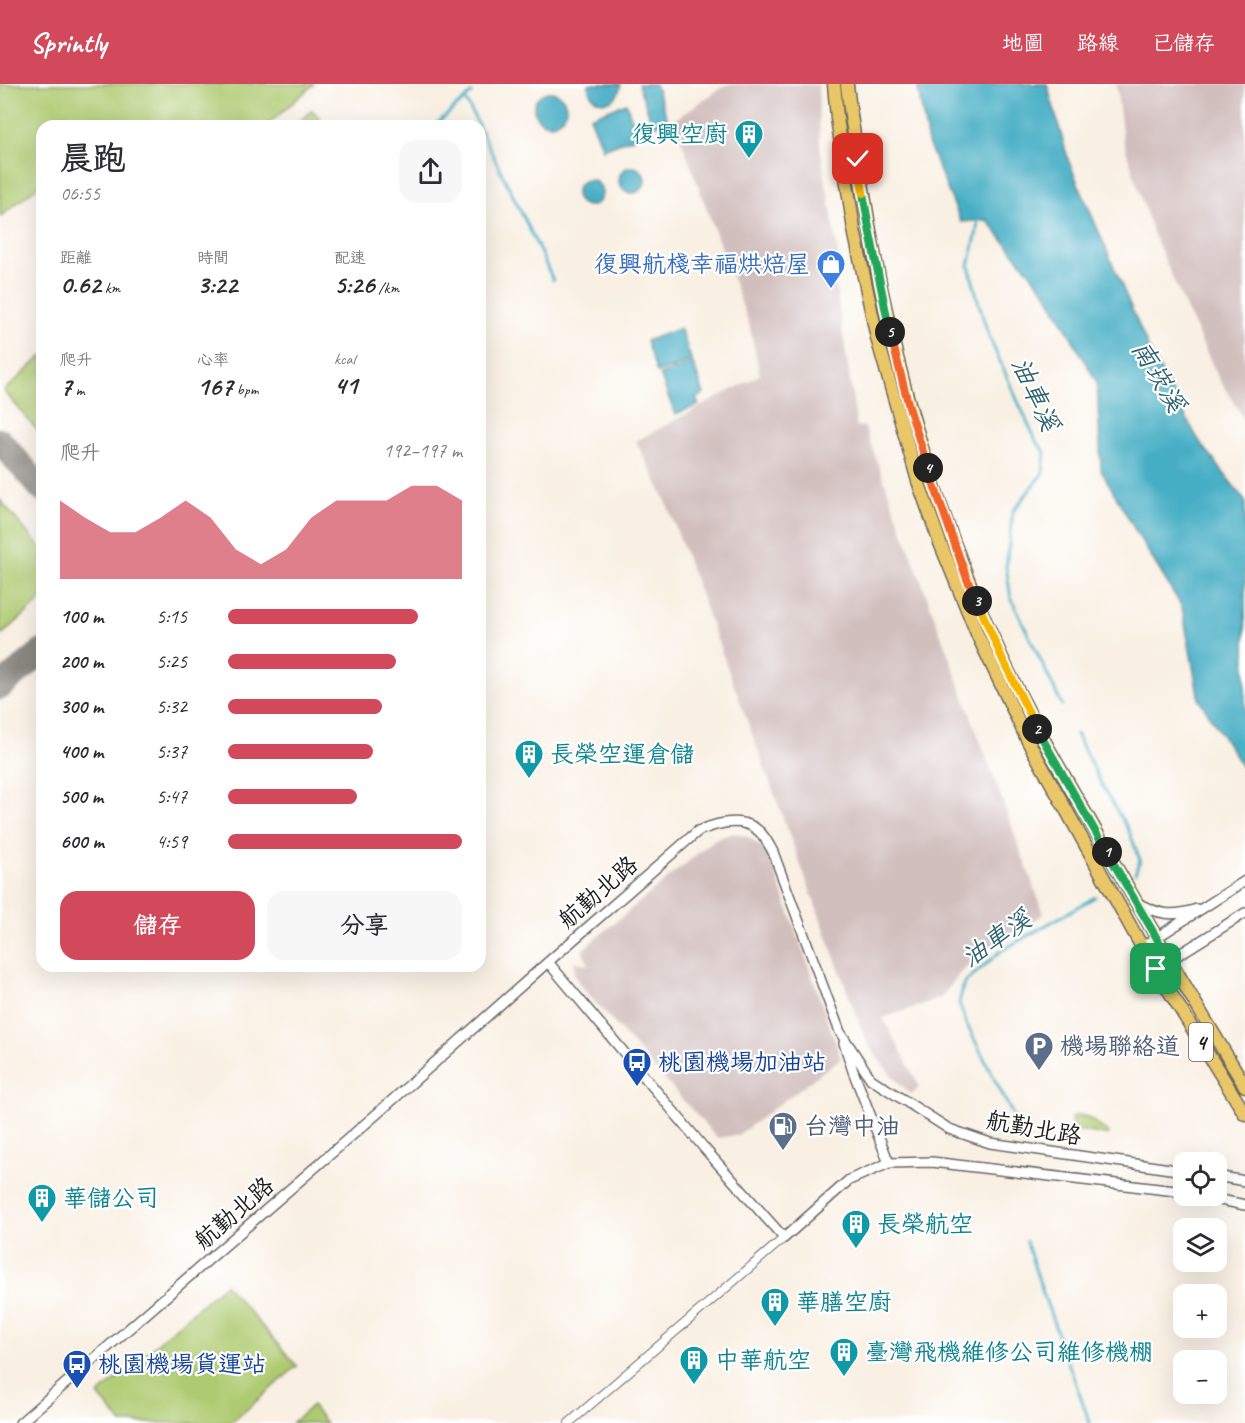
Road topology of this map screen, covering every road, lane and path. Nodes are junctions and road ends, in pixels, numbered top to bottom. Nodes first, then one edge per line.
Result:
1 (834, 84) edge
2 (847, 84) edge
3 (1245, 881) edge
4 (1136, 902) junction
5 (1208, 905) junction
6 (1245, 913) edge
7 (1157, 938) junction
8 (1142, 947) junction
9 (1170, 961) junction
10 (548, 962) junction
11 (1156, 969) junction
12 (840, 1032) junction
13 (1245, 1086) edge
14 (1245, 1114) edge
15 (889, 1163) junction
16 (1173, 1169) edge
17 (1227, 1178) edge
18 (1245, 1181) edge
19 (1173, 1191) edge
20 (1227, 1201) edge
21 (1245, 1205) edge
22 (784, 1238) junction
23 (20, 1423) edge
24 (569, 1423) edge

1 - 8 main road, 4
2 - 4 main road, 4
3 - 5 street
4 - 5 street
4 - 7 main road, 4
5 - 7 street
6 - 9 street
7 - 8 street
7 - 9 main road, 4
8 - 11 main road, 4
9 - 11 street
9 - 13 main road, 4
10 - 12 street, 航勤北路
10 - 22 street
10 - 23 street, 航勤北路
11 - 14 main road, 4
12 - 15 street
12 - 16 street, 航勤北路
15 - 19 street
15 - 22 street
17 - 18 street
20 - 21 street
22 - 24 street

